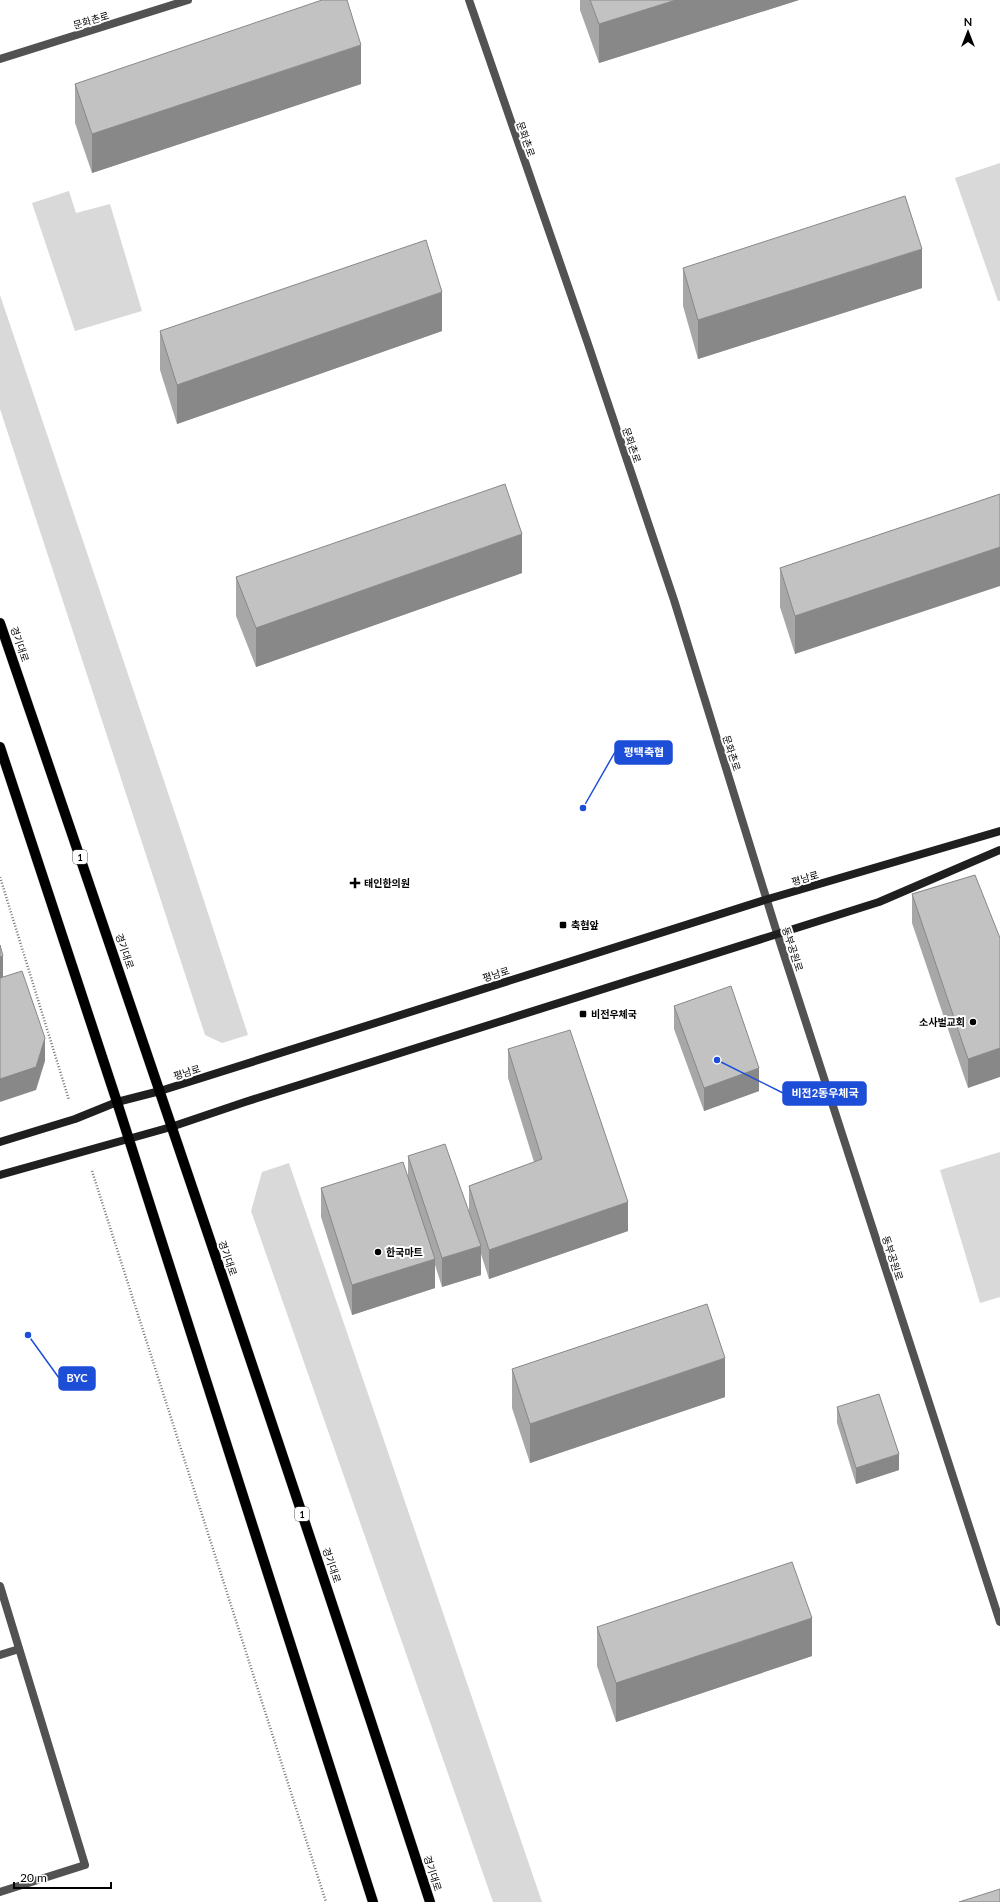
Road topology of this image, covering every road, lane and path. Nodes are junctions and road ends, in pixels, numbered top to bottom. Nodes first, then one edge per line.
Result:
1 (188, 0) edge
2 (468, 0) edge
3 (0, 59) edge
4 (0, 622) edge
5 (0, 747) edge
6 (1000, 832) edge
7 (1000, 850) edge
8 (0, 876) edge
9 (768, 899) junction
10 (777, 933) junction
11 (160, 1091) junction
12 (117, 1102) junction
13 (75, 1119) junction
14 (171, 1127) junction
15 (128, 1138) junction
16 (0, 1142) edge
17 (90, 1164) dead end
18 (0, 1175) edge
19 (0, 1586) edge
20 (1000, 1622) edge
21 (19, 1649) junction
22 (0, 1655) edge
23 (0, 1892) edge
24 (326, 1902) edge
25 (373, 1902) edge
26 (430, 1902) edge

1 - 3 street, 문화촌로
2 - 9 street, 문화촌로
4 - 11 main road, 경기대로 / 1
5 - 12 main road
6 - 9 street, 평남로
7 - 10 street
8 - 13 path
9 - 10 street, 동부공원로
9 - 11 street, 평남로
10 - 14 street
10 - 20 street, 동부공원로
11 - 12 street, 평남로
11 - 14 main road, 경기대로 / 1
12 - 13 street, 평남로
12 - 15 main road
13 - 16 street, 평남로
14 - 15 street
14 - 26 main road, 경기대로 / 1
15 - 18 street
15 - 25 main road
17 - 24 path
19 - 21 street
21 - 22 street
21 - 23 street

